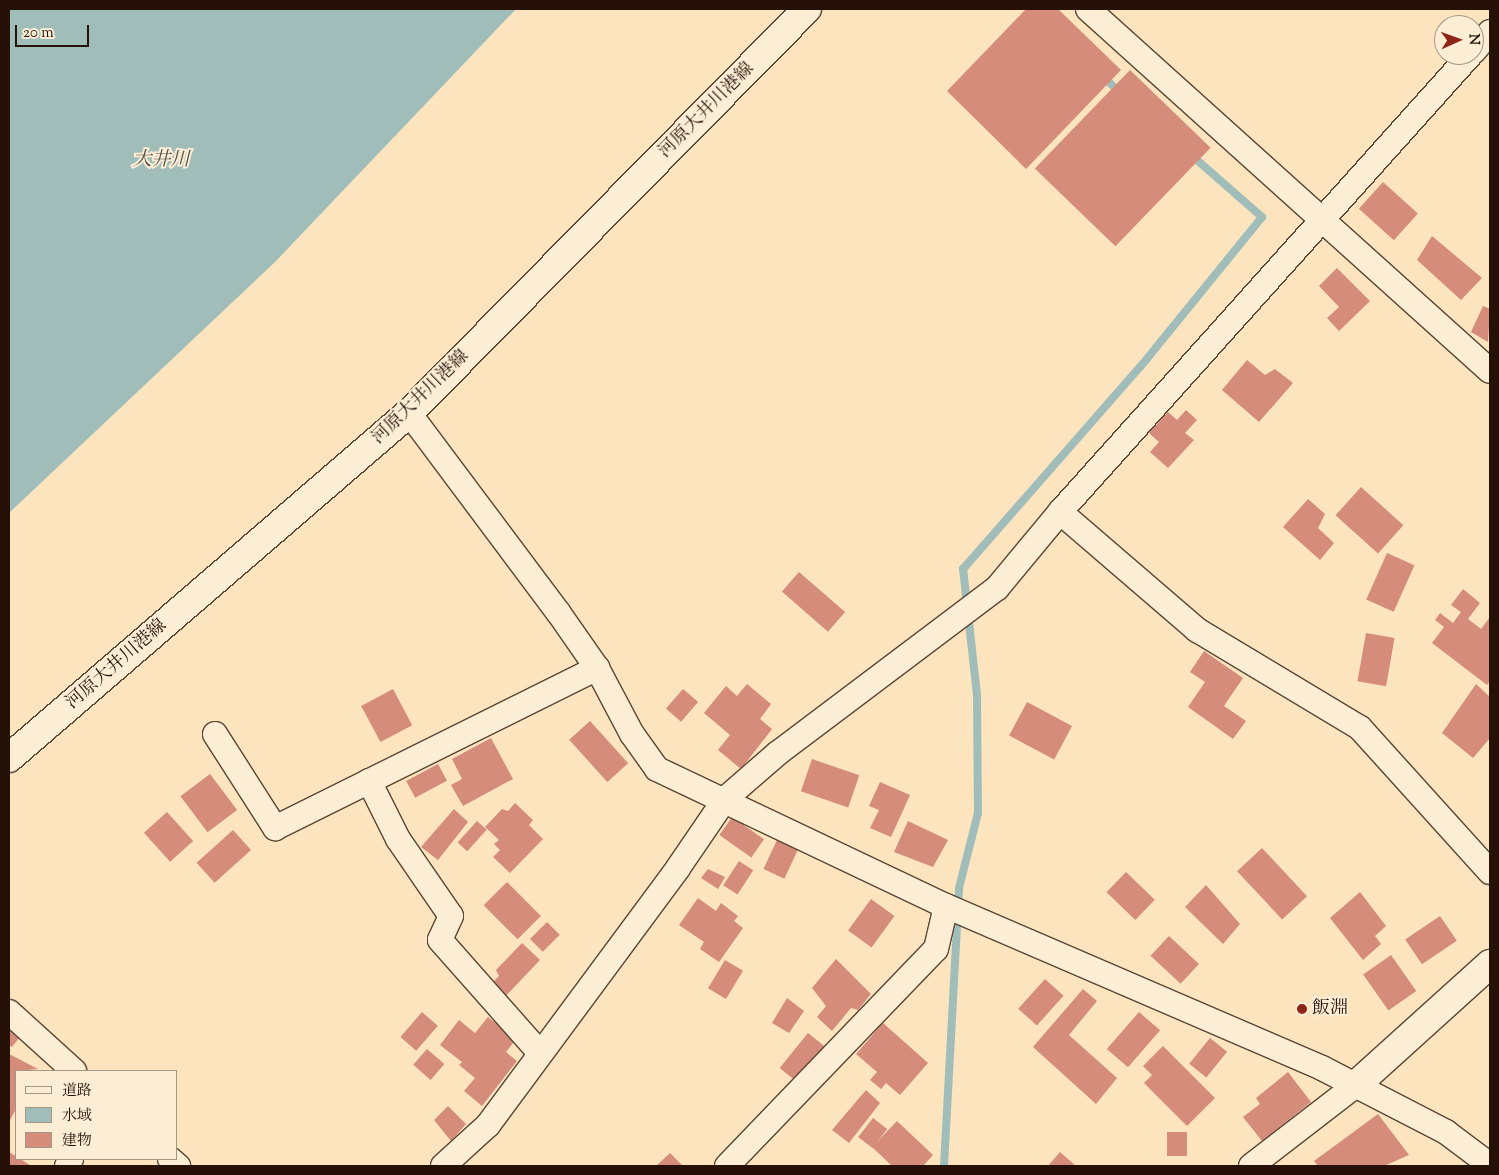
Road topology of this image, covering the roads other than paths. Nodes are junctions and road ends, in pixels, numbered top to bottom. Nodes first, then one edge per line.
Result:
1 (806, 9) edge
2 (1088, 9) edge
3 (1461, 65) edge
4 (1322, 221) junction
5 (1490, 371) edge
6 (409, 413) junction
7 (1060, 512) junction
8 (597, 668) junction
9 (215, 734) dead end
10 (9, 758) edge
11 (369, 781) junction
12 (725, 799) junction
13 (1490, 872) edge
14 (949, 907) junction
15 (1490, 964) edge
16 (9, 1012) edge
17 (540, 1053) junction
18 (73, 1070) edge
19 (1356, 1084) junction
20 (1490, 1165) edge
21 (443, 1166) edge
22 (727, 1166) edge
23 (1252, 1166) edge

1 - 6 main road, 河原大井川港線
2 - 4 street
3 - 4 street
4 - 5 street
4 - 7 street
6 - 8 street
6 - 10 main road, 河原大井川港線
7 - 12 street
7 - 13 street
8 - 11 street
8 - 12 street
9 - 11 street
11 - 17 street
12 - 14 street
12 - 17 street
14 - 19 street
14 - 22 street
15 - 19 main road
16 - 18 street
17 - 21 street
19 - 20 street
19 - 23 street

